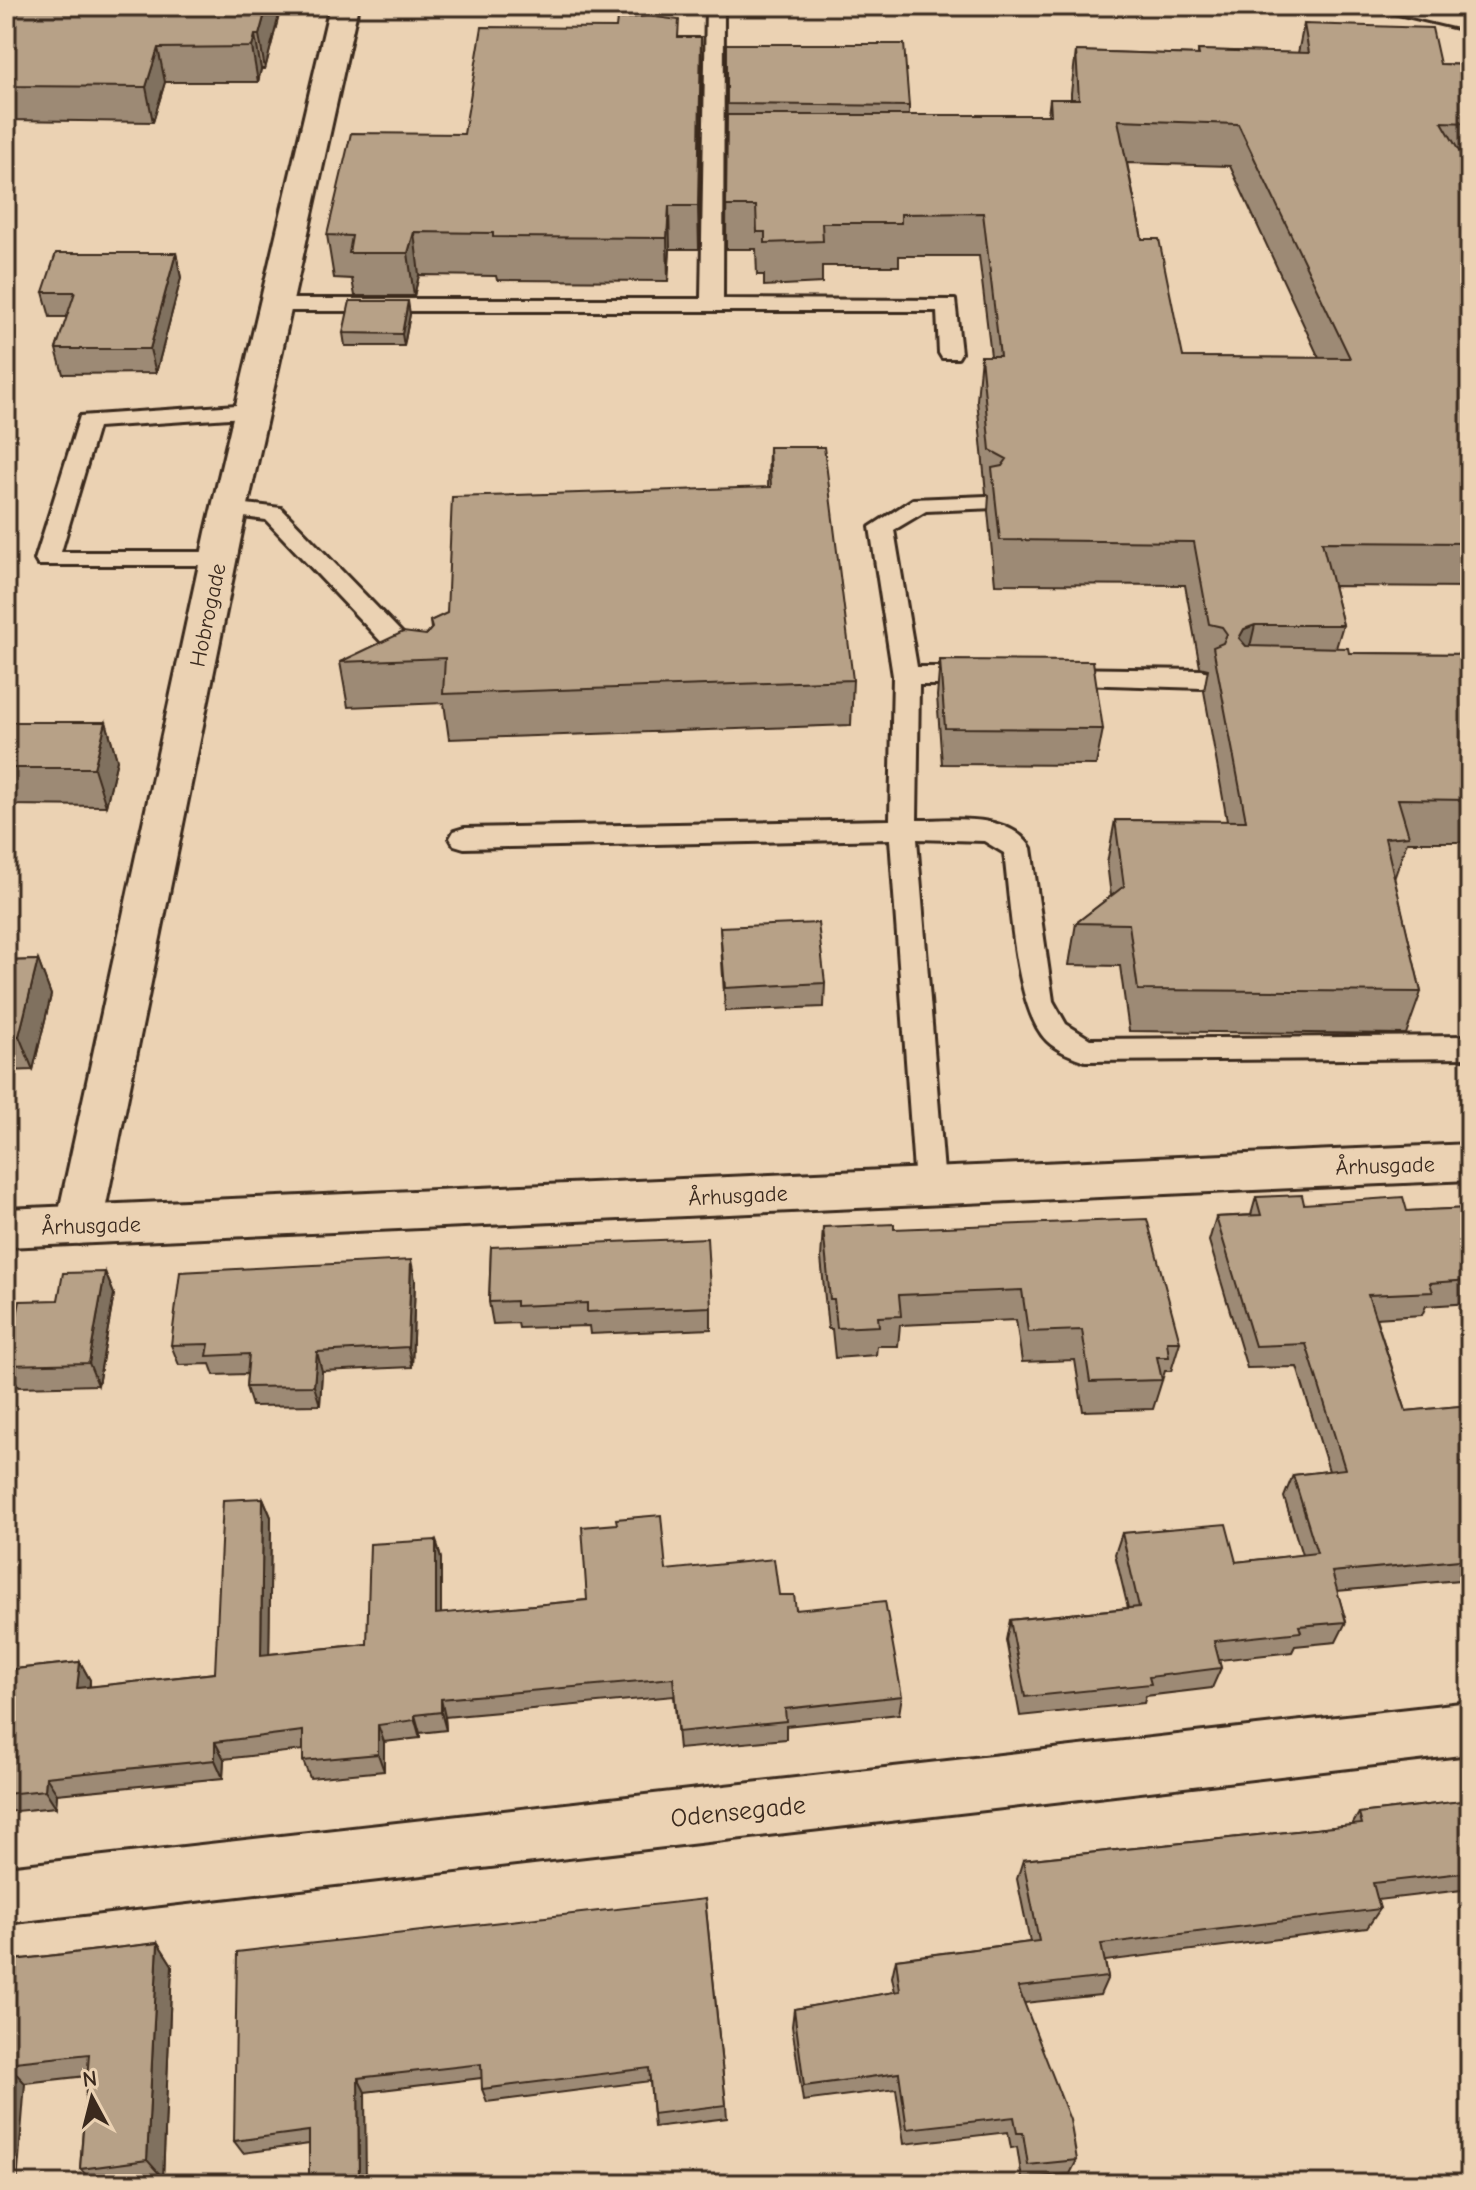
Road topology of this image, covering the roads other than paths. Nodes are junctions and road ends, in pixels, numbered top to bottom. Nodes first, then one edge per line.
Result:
1 (344, 6) edge
2 (715, 6) edge
3 (1400, 6) edge
4 (1470, 23) edge
5 (712, 303) junction
6 (276, 305) junction
7 (950, 353) dead end
8 (251, 411) junction
9 (987, 503) dead end
10 (229, 509) junction
11 (218, 560) junction
12 (423, 671) edge
13 (906, 676) junction
14 (999, 677) edge
15 (1031, 677) edge
16 (1202, 679) dead end
17 (903, 829) junction
18 (464, 838) dead end
19 (1470, 1047) edge
20 (1470, 1162) edge
21 (930, 1185) junction
22 (79, 1225) junction
23 (6, 1228) edge
24 (1470, 1728) edge
25 (6, 1895) edge

1 - 6 street, Hobrogade
2 - 5 lane
3 - 4 street
5 - 6 lane
5 - 7 lane
6 - 8 street, Hobrogade
8 - 10 street, Hobrogade
8 - 11 lane
9 - 13 lane
10 - 11 street, Hobrogade
10 - 12 lane
11 - 22 street, Hobrogade
13 - 14 lane
13 - 17 lane
15 - 16 lane
17 - 18 lane
17 - 19 lane
17 - 21 lane
20 - 21 street, Århusgade
21 - 22 street, Århusgade
22 - 23 street, Århusgade
24 - 25 street, Odensegade

